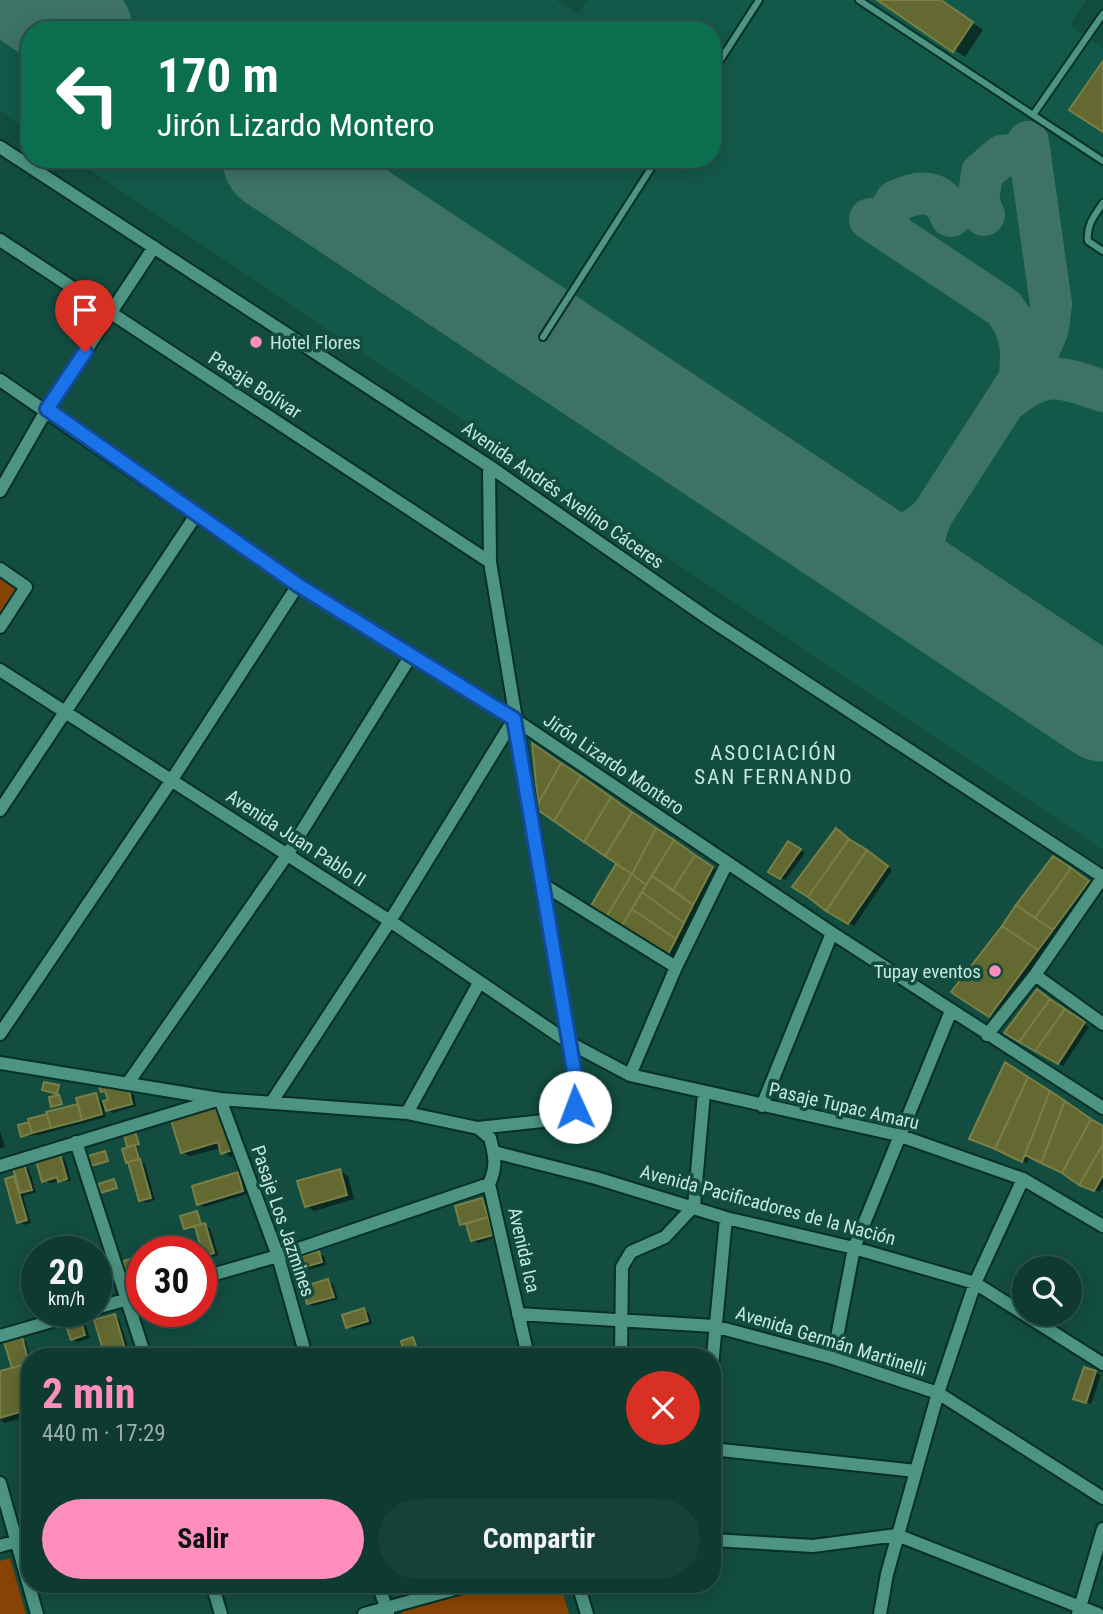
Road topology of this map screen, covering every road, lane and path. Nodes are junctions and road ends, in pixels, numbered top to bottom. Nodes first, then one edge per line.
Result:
1 (760, 0) edge
2 (859, 0) edge
3 (1102, 19) edge
4 (721, 59) edge
5 (1032, 116) junction
6 (0, 148) edge
7 (1103, 161) edge
8 (21, 162) edge
9 (31, 168) edge
10 (651, 168) edge
11 (1103, 203) edge
12 (0, 240) edge
13 (154, 247) junction
14 (1103, 251) edge
15 (111, 314) junction
16 (543, 337) dead end
17 (0, 380) edge
18 (47, 409) junction
19 (489, 466) junction
20 (0, 491) edge
21 (196, 514) junction
22 (490, 562) junction
23 (0, 569) edge
24 (298, 585) junction
25 (0, 627) edge
26 (410, 657) junction
27 (0, 670) edge
28 (65, 713) junction
29 (514, 719) junction
30 (171, 781) junction
31 (0, 810) edge
32 (287, 855) junction
33 (727, 863) junction
34 (1103, 877) edge
35 (541, 884) junction
36 (390, 921) junction
37 (832, 933) junction
38 (676, 967) junction
39 (1034, 975) junction
40 (479, 983) junction
41 (951, 1011) junction
42 (1103, 1024) edge
43 (0, 1034) edge
44 (987, 1035) junction
45 (568, 1042) junction
46 (0, 1063) edge
47 (631, 1075) junction
48 (128, 1083) junction
49 (704, 1093) junction
50 (220, 1099) junction
51 (273, 1100) junction
52 (762, 1106) junction
53 (1103, 1108) edge
54 (407, 1113) junction
55 (478, 1128) junction
56 (898, 1135) junction
57 (76, 1142) junction
58 (494, 1152) junction
59 (0, 1166) edge
60 (1023, 1179) junction
61 (489, 1184) junction
62 (694, 1206) junction
63 (726, 1218) junction
64 (1103, 1226) edge
65 (854, 1248) junction
66 (278, 1256) junction
67 (217, 1273) edge
68 (975, 1283) junction
69 (126, 1293) edge
70 (1012, 1306) edge
71 (519, 1314) junction
72 (622, 1320) junction
73 (715, 1326) junction
74 (1043, 1326) edge
75 (31, 1327) edge
76 (136, 1327) edge
77 (0, 1336) edge
78 (143, 1348) edge
79 (304, 1348) edge
80 (526, 1348) edge
81 (621, 1348) edge
82 (713, 1348) edge
83 (833, 1358) junction
84 (1103, 1364) edge
85 (937, 1393) junction
86 (721, 1450) edge
87 (916, 1471) junction
88 (0, 1483) edge
89 (1103, 1498) edge
90 (1103, 1529) edge
91 (897, 1535) junction
92 (21, 1539) edge
93 (15, 1541) junction
94 (721, 1541) edge
95 (0, 1546) edge
96 (21, 1561) edge
97 (31, 1593) edge
98 (215, 1593) edge
99 (381, 1593) edge
100 (444, 1593) edge
101 (581, 1593) edge
102 (387, 1611) edge
103 (1079, 1611) edge
104 (37, 1614) edge
105 (221, 1614) edge
106 (364, 1614) edge
107 (587, 1614) edge
108 (880, 1614) edge
109 (1098, 1614) edge

1 - 4 lane
2 - 5 lane
3 - 5 lane
5 - 7 lane
6 - 8 street, Avenida Andrés Avelino Cáceres
9 - 13 street, Avenida Andrés Avelino Cáceres
10 - 16 lane
11 - 14 lane
12 - 15 street, Pasaje Bolívar
13 - 15 street
13 - 19 street, Avenida Andrés Avelino Cáceres
15 - 18 street
15 - 22 street, Pasaje Bolívar
17 - 18 street, Jirón Lizardo Montero
18 - 20 street
18 - 21 street, Jirón Lizardo Montero
19 - 22 street
19 - 34 street, Avenida Andrés Avelino Cáceres
21 - 24 street, Jirón Lizardo Montero
21 - 28 street
22 - 29 street
23 - 25 street
24 - 26 street, Jirón Lizardo Montero
24 - 30 street
26 - 29 street, Jirón Lizardo Montero
26 - 32 street
27 - 28 street, Avenida Juan Pablo II
28 - 30 street, Avenida Juan Pablo II
28 - 31 street
29 - 33 street, Jirón Lizardo Montero
29 - 35 street
29 - 36 street
30 - 32 street, Avenida Juan Pablo II
30 - 43 street
32 - 36 street, Avenida Juan Pablo II
32 - 48 street
33 - 37 street, Jirón Lizardo Montero
33 - 38 street
34 - 39 street
35 - 38 street
35 - 45 street
36 - 40 street, Avenida Juan Pablo II
36 - 51 street
37 - 41 street, Jirón Lizardo Montero
37 - 52 street
38 - 47 street
39 - 42 street
39 - 44 street
40 - 45 street, Avenida Juan Pablo II
40 - 54 street
41 - 44 street, Jirón Lizardo Montero
41 - 56 street
44 - 53 street, Jirón Lizardo Montero
45 - 47 street, Pasaje Tupac Amaru
45 - 55 street
46 - 48 street
47 - 49 street, Pasaje Tupac Amaru
48 - 50 street
49 - 52 street, Pasaje Tupac Amaru
49 - 62 street
50 - 51 street
50 - 57 street
50 - 66 street, Pasaje Los Jazmines
51 - 54 street
52 - 56 street, Pasaje Tupac Amaru
54 - 55 street
55 - 58 street
56 - 60 street, Pasaje Tupac Amaru
56 - 65 street
57 - 59 street
57 - 69 street
58 - 61 street, Avenida Ica
58 - 62 street, Avenida Pacificadores de la Nación
60 - 64 street, Pasaje Tupac Amaru
60 - 68 street
61 - 66 street
61 - 71 street, Avenida Ica
62 - 63 street, Avenida Pacificadores de la Nación
62 - 72 street
63 - 65 street, Avenida Pacificadores de la Nación
63 - 73 street
65 - 68 street, Avenida Pacificadores de la Nación
65 - 83 street
66 - 67 street
66 - 79 street, Pasaje Los Jazmines
68 - 70 street, Avenida Pacificadores de la Nación
68 - 85 street
71 - 72 street, Avenida Germán Martinelli
71 - 80 street, Avenida Ica
72 - 73 street, Avenida Germán Martinelli
72 - 81 street
73 - 82 street
73 - 83 street, Avenida Germán Martinelli
74 - 84 street, Avenida Pacificadores de la Nación
75 - 77 street
76 - 78 street
83 - 85 street, Avenida Germán Martinelli
85 - 87 street
85 - 89 street, Avenida Germán Martinelli
86 - 87 street
87 - 91 street
88 - 93 street
90 - 103 street
91 - 94 street
91 - 103 street
91 - 108 street
92 - 93 street
93 - 95 street
93 - 96 street
97 - 104 street
98 - 105 street
99 - 102 street
100 - 102 street
101 - 107 street
102 - 106 street
103 - 109 street

